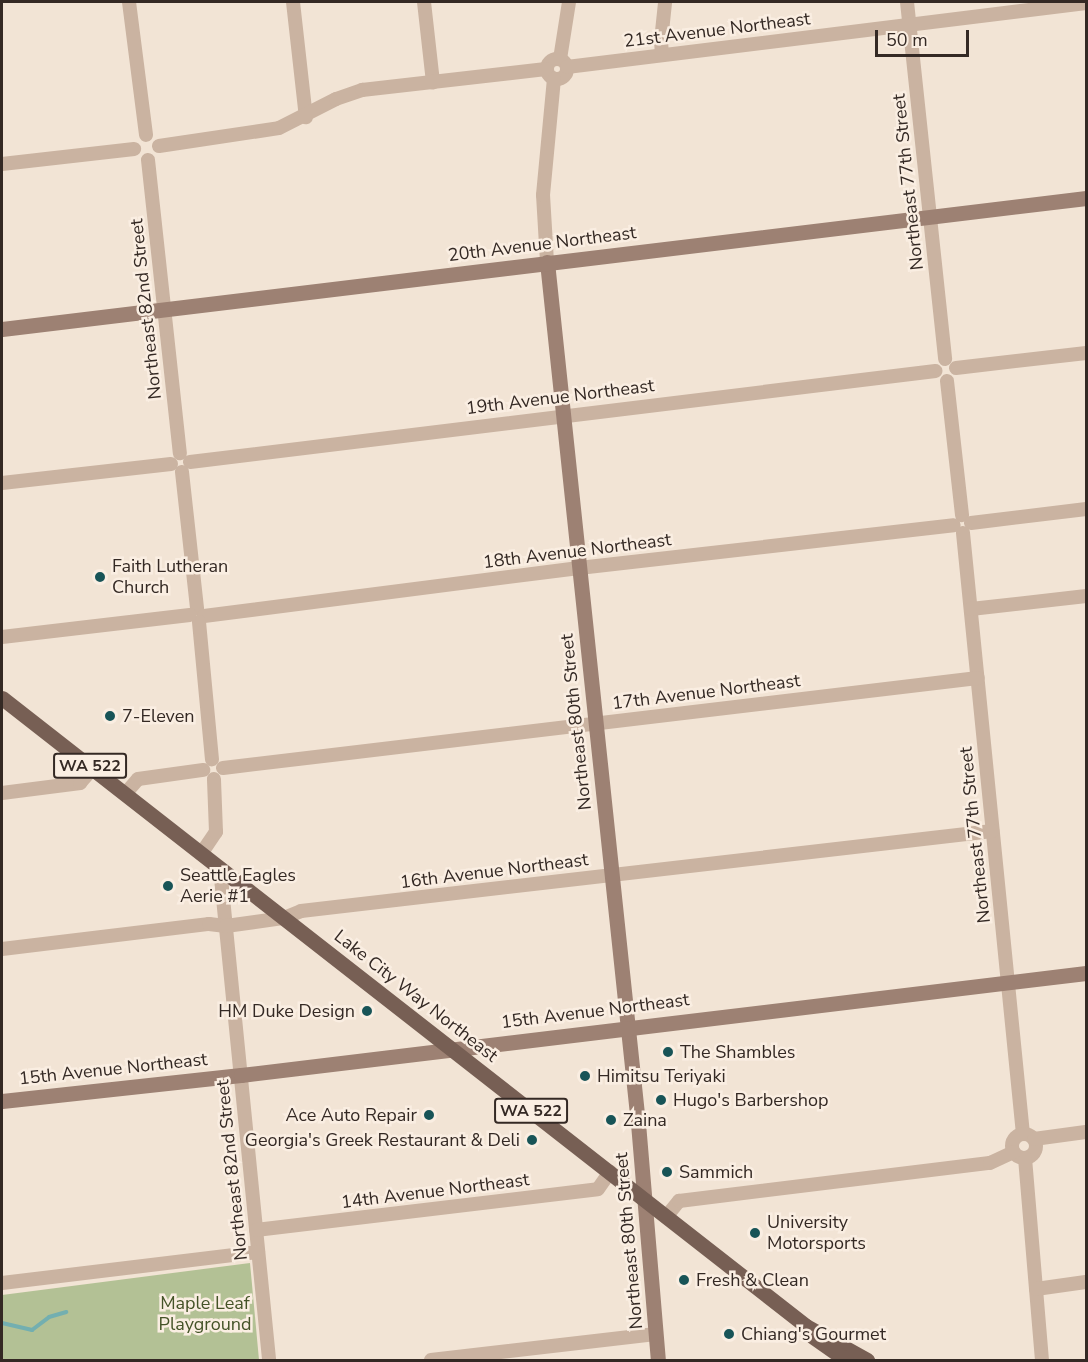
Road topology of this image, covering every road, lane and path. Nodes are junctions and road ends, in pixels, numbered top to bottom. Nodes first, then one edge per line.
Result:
1 (129, 2) edge
2 (293, 2) edge
3 (424, 2) edge
4 (569, 2) edge
5 (665, 2) edge
6 (907, 2) edge
7 (1086, 3) edge
8 (910, 24) junction
9 (662, 55) junction
10 (563, 63) junction
11 (550, 74) junction
12 (433, 82) junction
13 (306, 117) junction
14 (146, 135) junction
15 (159, 146) junction
16 (134, 149) junction
17 (148, 160) junction
18 (2, 164) edge
19 (1086, 198) edge
20 (930, 217) junction
21 (547, 262) junction
22 (165, 309) junction
23 (2, 329) edge
24 (1086, 353) edge
25 (945, 359) junction
26 (956, 368) junction
27 (935, 371) junction
28 (947, 381) junction
29 (563, 415) junction
30 (181, 463) junction
31 (2, 483) edge
32 (1086, 509) edge
33 (963, 524) junction
34 (579, 568) junction
35 (1086, 596) edge
36 (971, 609) junction
37 (197, 615) junction
38 (2, 637) edge
39 (978, 678) junction
40 (2, 698) edge
41 (596, 723) junction
42 (93, 768) junction
43 (213, 769) junction
44 (2, 793) edge
45 (125, 794) junction
46 (992, 831) junction
47 (201, 854) junction
48 (220, 868) junction
49 (612, 876) junction
50 (284, 918) junction
51 (226, 926) junction
52 (2, 949) edge
53 (1086, 973) edge
54 (1008, 983) junction
55 (628, 1028) junction
56 (452, 1049) junction
57 (241, 1075) junction
58 (2, 1101) edge
59 (1086, 1132) edge
60 (1028, 1136) junction
61 (1019, 1155) junction
62 (610, 1172) junction
63 (645, 1199) junction
64 (666, 1217) junction
65 (256, 1230) junction
66 (258, 1252) junction
67 (1086, 1282) edge
68 (2, 1283) edge
69 (1036, 1288) junction
70 (806, 1326) junction
71 (656, 1334) junction
72 (269, 1360) edge
73 (430, 1360) edge
74 (658, 1360) edge
75 (846, 1360) edge
76 (867, 1360) edge
77 (1042, 1360) edge

1 - 14 street
2 - 13 street
3 - 12 street
4 - 10 street
5 - 9 street
6 - 8 street, Northeast 77th Street
7 - 8 street, 21st Avenue Northeast
8 - 9 street, 21st Avenue Northeast
8 - 20 street, Northeast 77th Street
9 - 10 street, 21st Avenue Northeast
10 - 11 street
11 - 12 street
11 - 21 street, Northeast 80th Street
12 - 13 street
13 - 15 street
14 - 15 street
14 - 16 street
15 - 17 street
16 - 17 street
16 - 18 street
17 - 22 street, Northeast 82nd Street
19 - 20 street, 20th Avenue Northeast
20 - 21 street, 20th Avenue Northeast
20 - 25 street, Northeast 77th Street
21 - 22 street, 20th Avenue Northeast
21 - 29 street, Northeast 80th Street
22 - 23 street, 20th Avenue Northeast
22 - 30 street, Northeast 82nd Street
24 - 26 street
25 - 26 street
25 - 27 street
26 - 28 street
27 - 28 street
27 - 29 street, 19th Avenue Northeast
28 - 33 street, Northeast 77th Street
29 - 30 street, 19th Avenue Northeast
29 - 34 street, Northeast 80th Street
30 - 31 street, 19th Avenue Northeast
30 - 37 street, Northeast 82nd Street
32 - 33 street, 18th Avenue Northeast
33 - 34 street, 18th Avenue Northeast
33 - 36 street, Northeast 77th Street
34 - 37 street, 18th Avenue Northeast
34 - 41 street, Northeast 80th Street
35 - 36 street
36 - 39 street, Northeast 77th Street
37 - 38 street, 18th Avenue Northeast
37 - 43 street, Northeast 82nd Street
39 - 41 street, 17th Avenue Northeast
39 - 46 street, Northeast 77th Street
40 - 42 main road, Lake City Way Northeast / WA 522
41 - 43 street, 17th Avenue Northeast
41 - 49 street, Northeast 80th Street
42 - 44 street
42 - 45 main road, Lake City Way Northeast / WA 522
43 - 45 street, 17th Avenue Northeast
43 - 47 street, Northeast 82nd Street
45 - 47 main road, Lake City Way Northeast / WA 522
46 - 49 street, 16th Avenue Northeast
46 - 54 street, Northeast 77th Street
47 - 48 main road, Lake City Way Northeast / WA 522
48 - 50 main road, Lake City Way Northeast / WA 522
48 - 51 street, Northeast 82nd Street
49 - 50 street, 16th Avenue Northeast
49 - 55 street, Northeast 80th Street
50 - 51 street, 16th Avenue Northeast
50 - 56 main road, Lake City Way Northeast / WA 522
51 - 52 street, 16th Avenue Northeast
51 - 57 street, Northeast 82nd Street
53 - 54 street, 15th Avenue Northeast
54 - 55 street, 15th Avenue Northeast
54 - 60 street, Northeast 77th Street
55 - 56 street, 15th Avenue Northeast
55 - 63 street, Northeast 80th Street
56 - 57 street, 15th Avenue Northeast
56 - 62 main road, Lake City Way Northeast / WA 522
57 - 58 street, 15th Avenue Northeast
57 - 65 street, Northeast 82nd Street
59 - 60 street
60 - 61 street
60 - 61 street
61 - 64 street
61 - 69 street
62 - 63 main road, Lake City Way Northeast / WA 522
62 - 65 street, 14th Avenue Northeast
63 - 64 main road, Lake City Way Northeast / WA 522
63 - 71 street, Northeast 80th Street
64 - 70 main road, Lake City Way Northeast / WA 522
65 - 66 street, Northeast 82nd Street
66 - 68 street
66 - 72 street, Northeast 82nd Street
67 - 69 street
69 - 77 street
70 - 75 main road, Lake City Way Northeast / WA 522
70 - 76 main road, Lake City Way Northeast / WA 522
71 - 73 street
71 - 74 street, Northeast 80th Street

